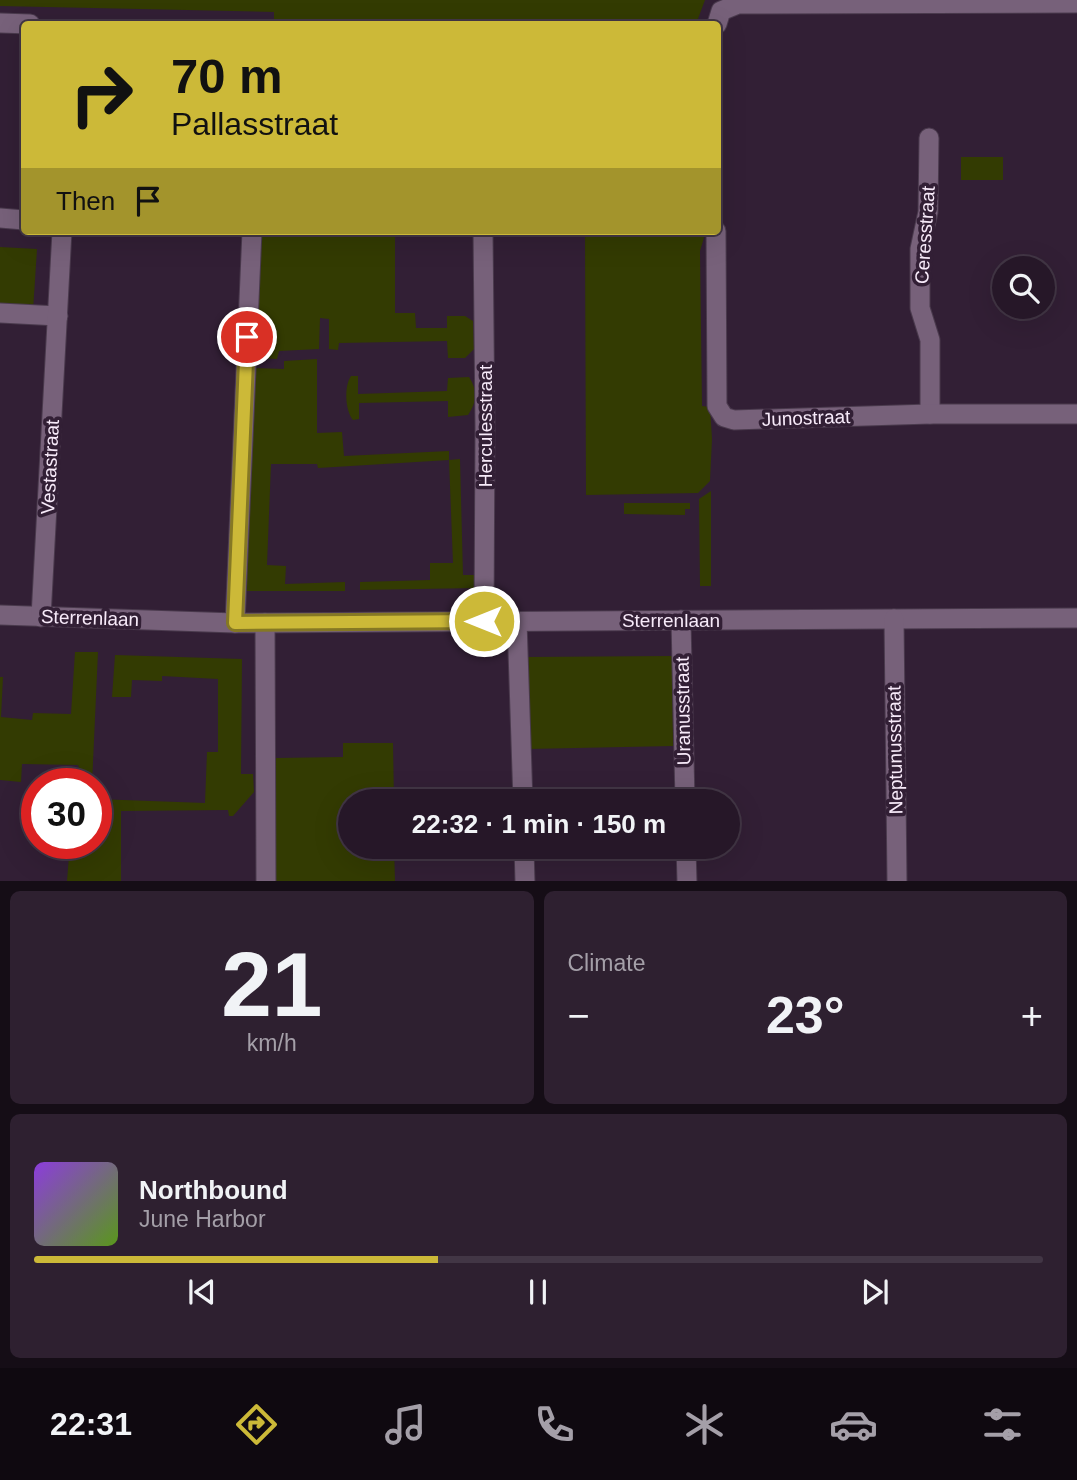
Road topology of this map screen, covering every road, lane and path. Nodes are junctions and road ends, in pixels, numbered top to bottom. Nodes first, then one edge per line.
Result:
1 (1077, 3) edge
2 (718, 21) edge
3 (0, 23) edge
4 (21, 24) edge
5 (929, 138) dead end
6 (0, 218) edge
7 (21, 220) edge
8 (62, 235) edge
9 (252, 235) edge
10 (483, 235) edge
11 (716, 235) edge
12 (0, 313) edge
13 (58, 316) junction
14 (930, 414) junction
15 (1077, 414) edge
16 (0, 615) edge
17 (41, 617) junction
18 (1077, 618) edge
19 (894, 619) junction
20 (681, 620) junction
21 (484, 621) junction
22 (517, 621) junction
23 (235, 623) junction
24 (265, 623) junction
25 (523, 789) edge
26 (685, 789) edge
27 (524, 859) edge
28 (686, 859) edge
29 (266, 881) edge
30 (525, 881) edge
31 (687, 881) edge
32 (897, 881) edge

1 - 2 street
3 - 4 street
5 - 14 street, Ceresstraat
6 - 7 street
8 - 13 street, Vestastraat
9 - 23 street
10 - 21 street, Herculesstraat
11 - 14 street, Junostraat
12 - 13 street
13 - 17 street, Vestastraat
14 - 15 street, Junostraat
16 - 17 street, Sterrenlaan
17 - 23 street, Sterrenlaan
18 - 19 street, Sterrenlaan
19 - 20 street, Sterrenlaan
19 - 32 street, Neptunusstraat
20 - 22 street, Sterrenlaan
20 - 26 street, Uranusstraat
21 - 22 street, Sterrenlaan
21 - 24 street, Sterrenlaan
22 - 25 street
23 - 24 street, Sterrenlaan
24 - 29 street
27 - 30 street
28 - 31 street

